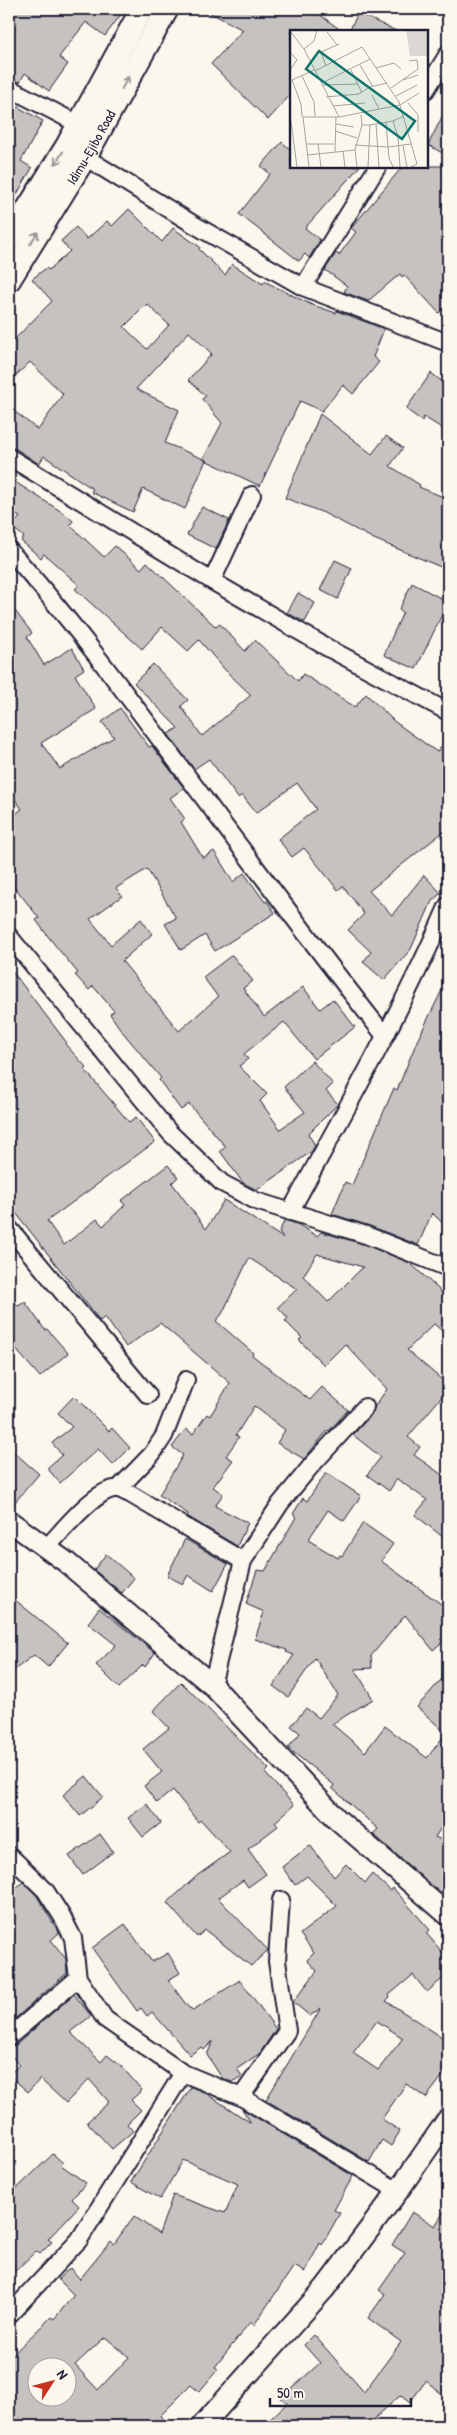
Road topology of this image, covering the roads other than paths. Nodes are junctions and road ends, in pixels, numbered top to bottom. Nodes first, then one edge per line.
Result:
1 (142, 9) edge
2 (167, 9) edge
3 (448, 54) edge
4 (9, 88) edge
5 (427, 88) edge
6 (78, 124) junction
7 (85, 156) junction
8 (377, 168) edge
9 (9, 238) edge
10 (9, 280) edge
11 (302, 287) junction
12 (448, 344) edge
13 (9, 458) edge
14 (252, 495) dead end
15 (9, 550) edge
16 (212, 581) junction
17 (448, 712) edge
18 (448, 905) edge
19 (9, 936) edge
20 (385, 1036) junction
21 (290, 1212) junction
22 (9, 1228) edge
23 (448, 1268) edge
24 (186, 1380) dead end
25 (148, 1395) dead end
26 (365, 1407) dead end
27 (118, 1489) junction
28 (9, 1521) edge
29 (46, 1548) junction
30 (243, 1561) junction
31 (212, 1685) junction
32 (9, 1855) edge
33 (281, 1900) dead end
34 (448, 1915) edge
35 (78, 1978) junction
36 (9, 2037) edge
37 (183, 2073) junction
38 (241, 2097) junction
39 (448, 2120) edge
40 (398, 2191) junction
41 (9, 2315) edge
42 (202, 2426) edge

1 - 6 main road, Idimu-Ejibo Road
7 -> 2 main road, Idimu-Ejibo Road
3 - 5 street
4 - 6 street
6 -> 9 main road, Idimu-Ejibo Road
10 -> 7 main road, Idimu-Ejibo Road
7 - 11 street
8 - 11 street
11 - 12 street
13 - 16 street
14 - 16 street
15 - 20 street
16 - 17 street
18 - 20 street
19 - 21 street
20 - 21 street
21 - 23 street
22 - 25 street
24 - 27 street
26 - 30 street
27 - 29 street
27 - 30 street
28 - 29 street
29 - 31 street
30 - 31 street
31 - 34 street
32 - 35 street
33 - 38 street
35 - 36 street
35 - 37 street
37 - 38 street
37 - 41 street
38 - 40 street
39 - 40 street
40 - 42 street

